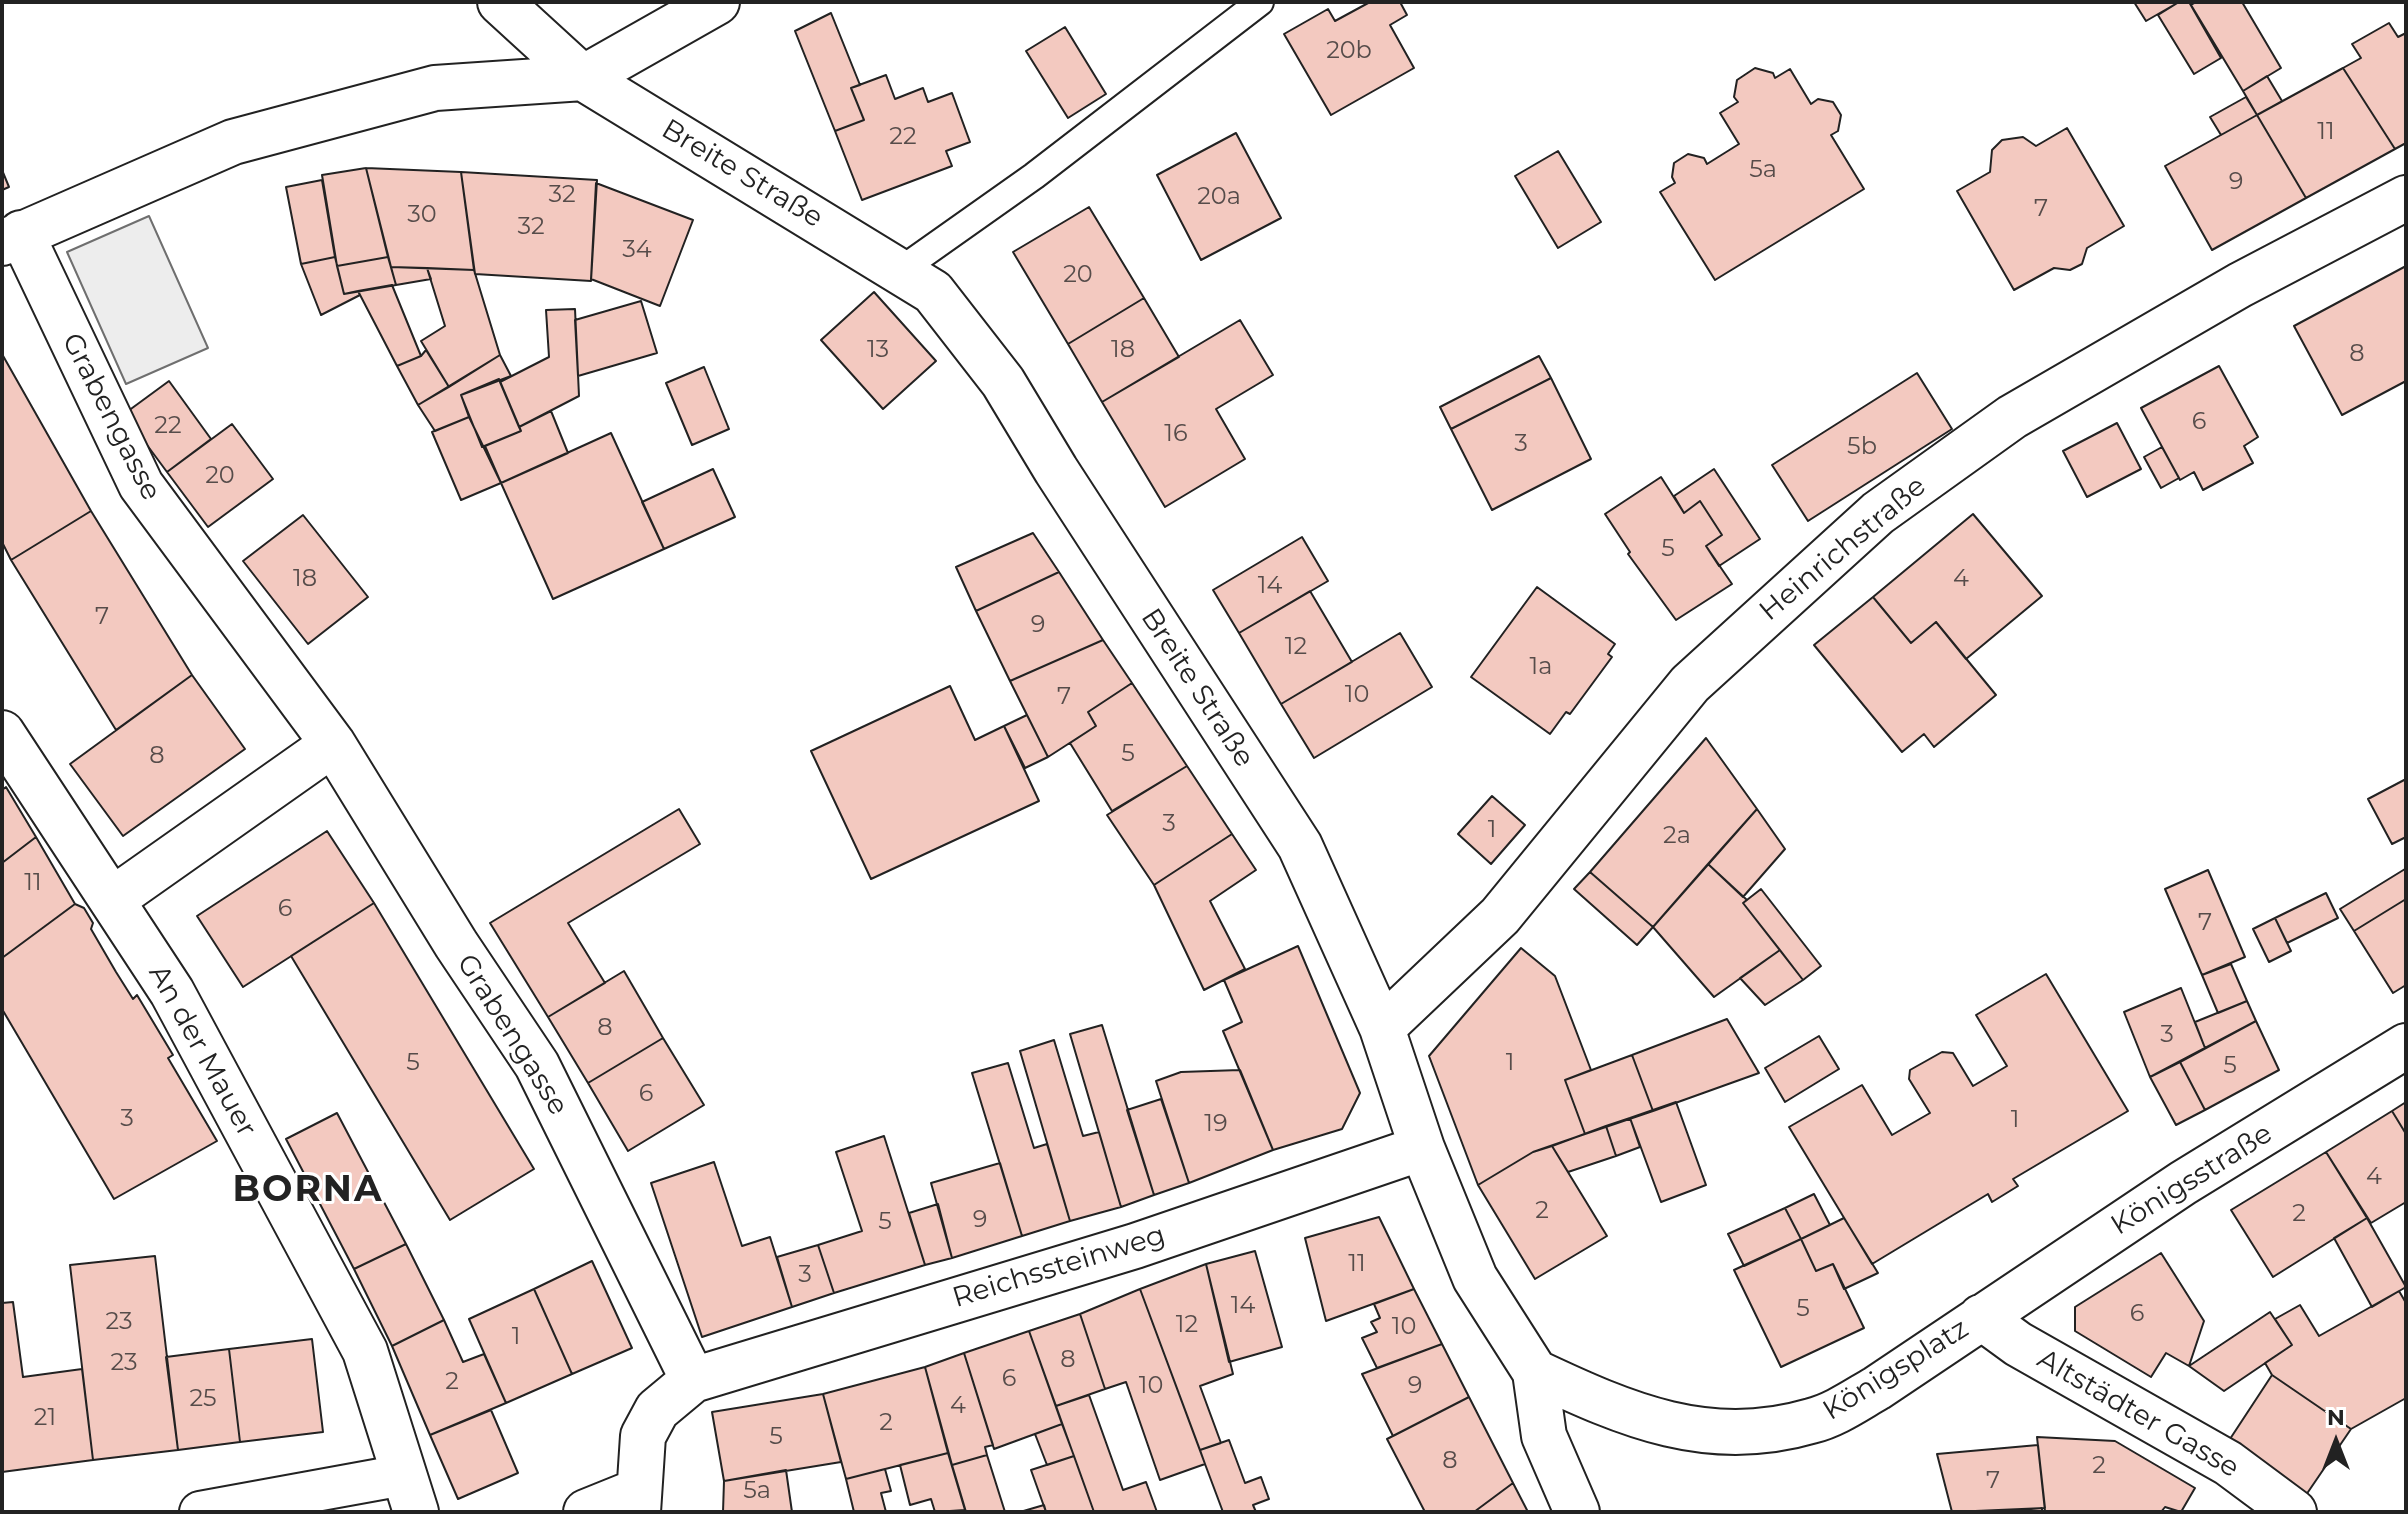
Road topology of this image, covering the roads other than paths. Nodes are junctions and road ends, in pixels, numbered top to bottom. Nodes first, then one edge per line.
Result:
1 (500, 2) edge
2 (717, 2) edge
3 (1260, 2) edge
4 (583, 78) junction
5 (2406, 198) edge
6 (11, 238) edge
7 (901, 270) junction
8 (2, 733) edge
9 (333, 744) junction
10 (113, 899) junction
11 (1382, 1028) junction
12 (2406, 1046) edge
13 (1422, 1148) junction
14 (1981, 1317) junction
15 (1535, 1372) junction
16 (693, 1380) junction
17 (409, 1494) edge
18 (638, 1502) edge
19 (200, 1512) edge
20 (586, 1512) edge
21 (1577, 1512) edge
22 (2294, 1512) edge

1 - 4 street, Breite Straße
2 - 4 street
3 - 7 lane
4 - 6 street
4 - 7 street, Breite Straße
5 - 11 street, Heinrichstraße
6 - 9 street, Grabengasse
7 - 11 street, Breite Straße
8 - 10 street, An der Mauer
9 - 10 street
9 - 16 street, Grabengasse
10 - 17 street, An der Mauer
11 - 13 street, Breite Straße
12 - 14 street, Königsstraße
13 - 15 street
13 - 16 street, Reichssteinweg
14 - 15 street, Königsplatz
14 - 22 street, Altstädter Gasse
15 - 21 street
16 - 18 street
17 - 19 street
18 - 20 street

